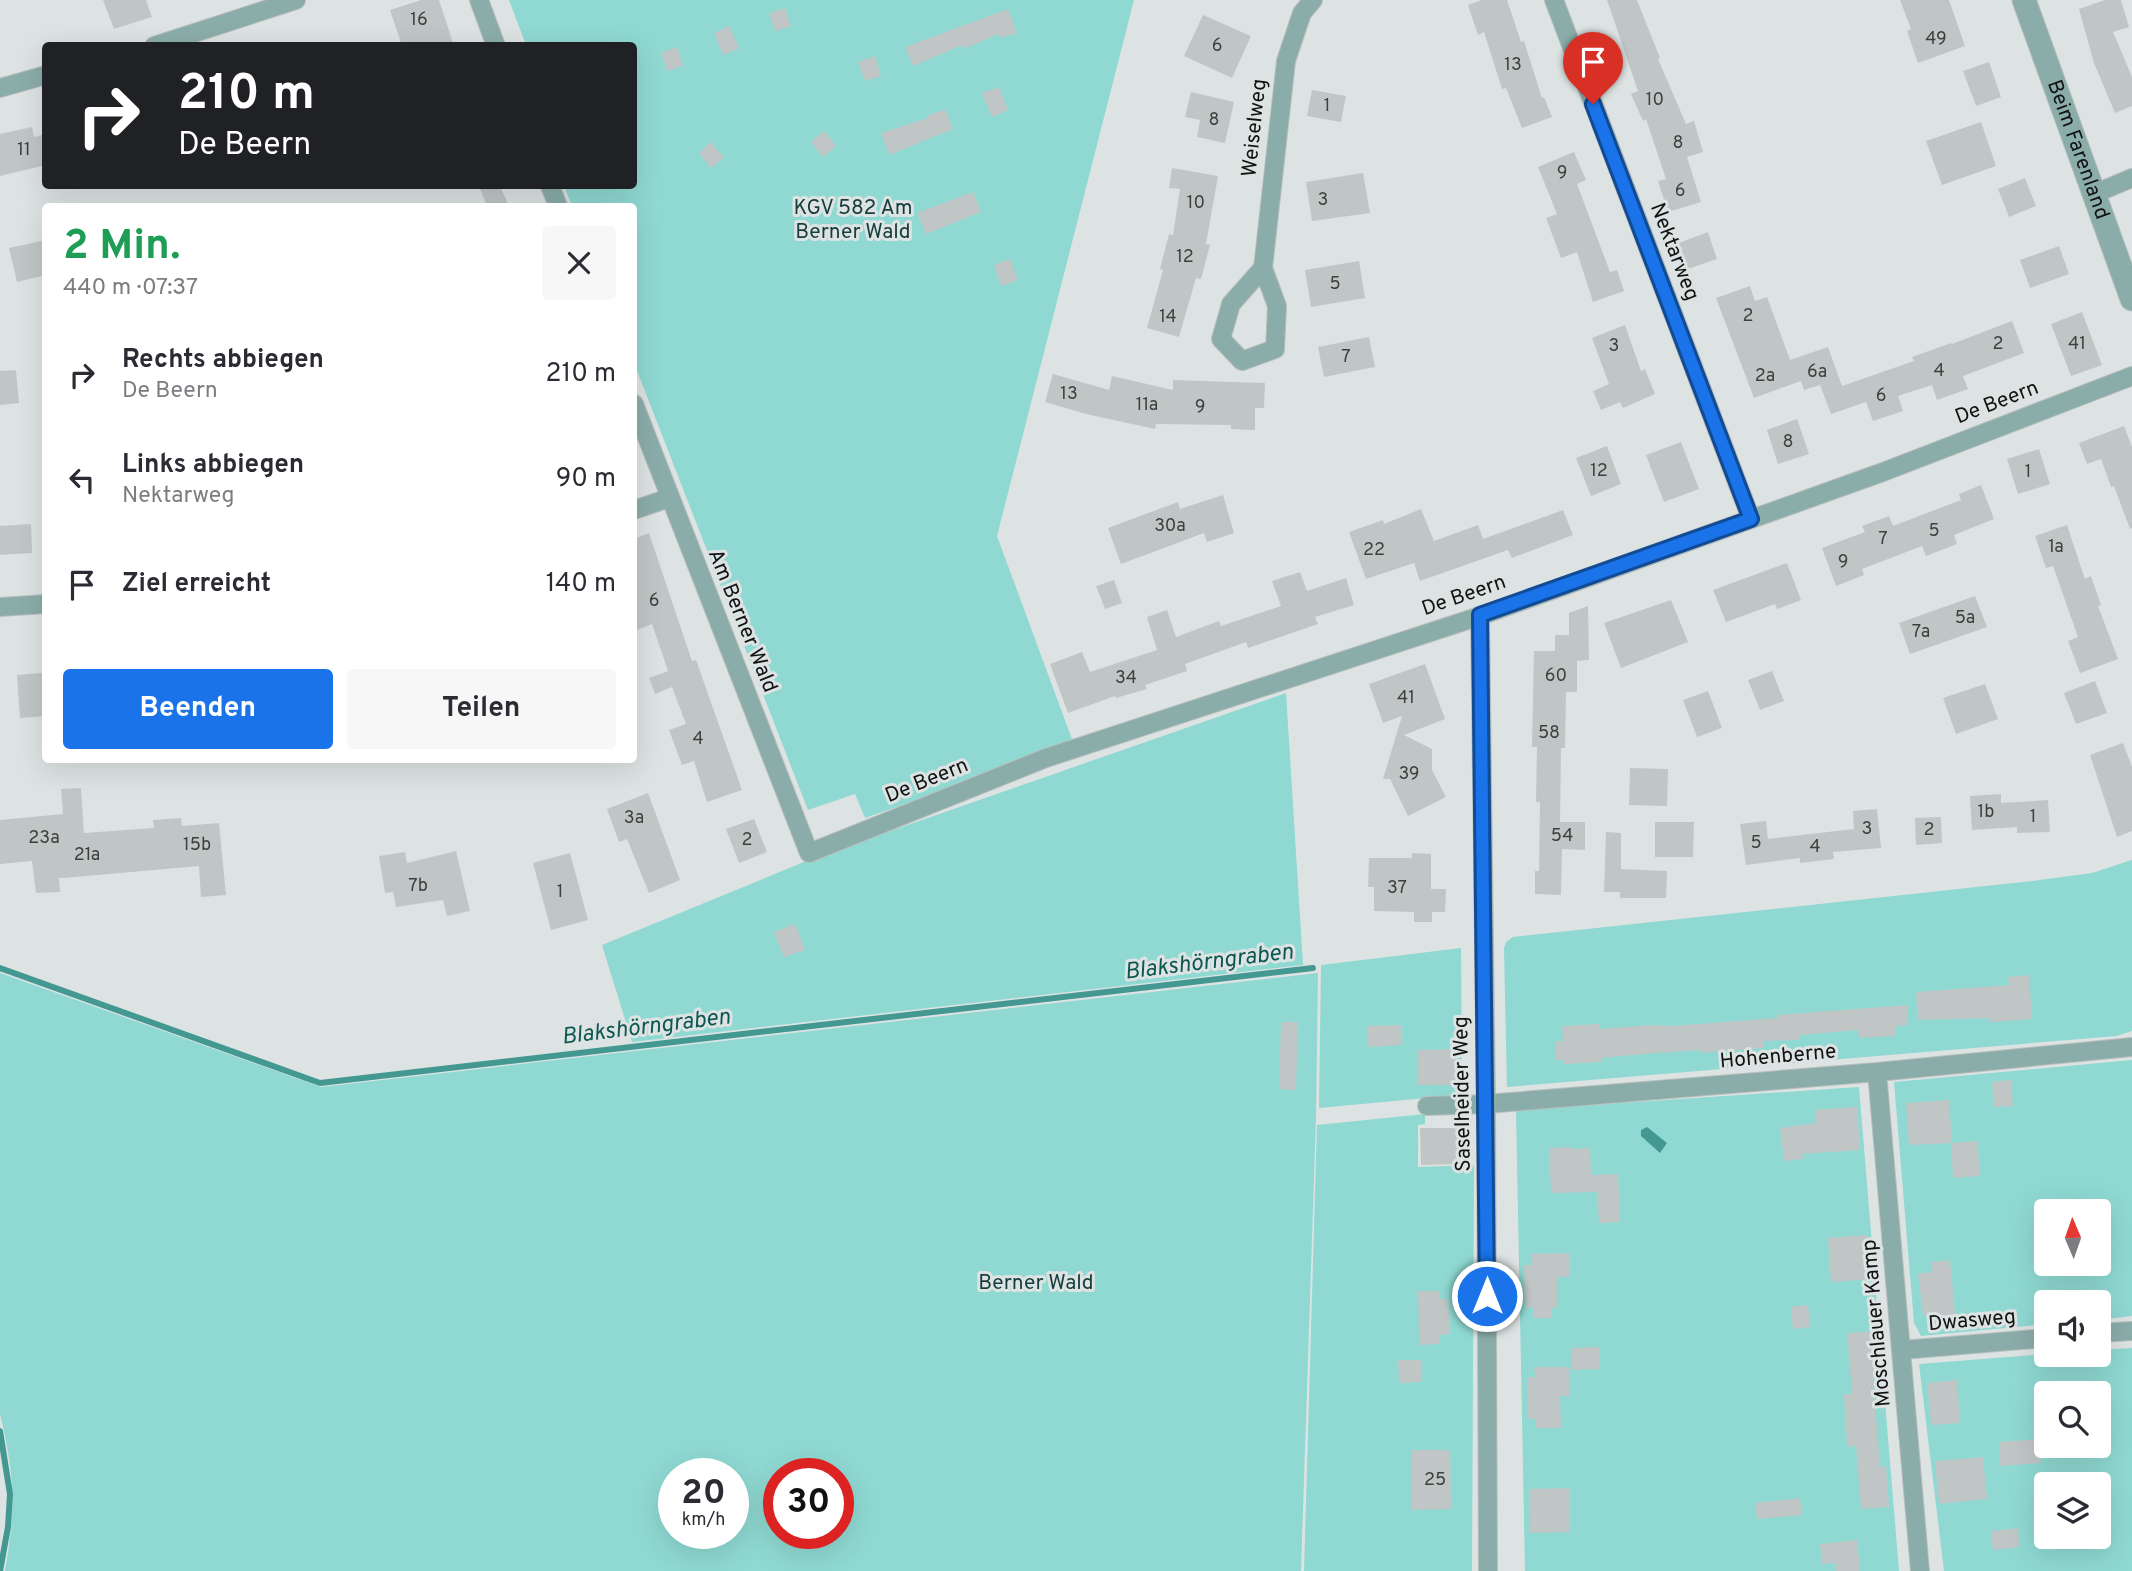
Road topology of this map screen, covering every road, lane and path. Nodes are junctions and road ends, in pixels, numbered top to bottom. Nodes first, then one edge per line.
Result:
1 (296, 0) edge
2 (479, 0) edge
3 (1313, 0) edge
4 (1554, 0) edge
5 (2024, 0) edge
6 (166, 42) edge
7 (495, 42) edge
8 (42, 76) edge
9 (0, 88) edge
10 (2132, 178) edge
11 (2094, 194) junction
12 (1263, 268) junction
13 (2132, 299) edge
14 (2132, 376) edge
15 (637, 412) edge
16 (669, 498) junction
17 (637, 509) edge
18 (1751, 519) junction
19 (42, 604) edge
20 (0, 607) edge
21 (1480, 615) junction
22 (809, 853) joint
23 (2132, 1047) edge
24 (1877, 1072) junction
25 (1486, 1104) junction
26 (1427, 1106) dead end
27 (2132, 1331) edge
28 (2111, 1333) edge
29 (2034, 1339) edge
30 (1902, 1350) junction
31 (1488, 1571) edge
32 (1920, 1571) edge

1 - 6 street
2 - 7 street
3 - 12 street, Weiselweg
4 - 18 street, Nektarweg
5 - 11 street, Beim Farenland
8 - 9 street
10 - 11 street
11 - 13 street, Beim Farenland
12 - 12 street, Weiselweg
14 - 18 street, De Beern
15 - 16 street, Am Berner Wald
16 - 17 street
16 - 22 street, Am Berner Wald
18 - 21 street, De Beern
19 - 20 street
21 - 22 street, De Beern
21 - 25 street, Saselheider Weg
23 - 24 street, Hohenberne
24 - 25 street, Hohenberne
24 - 30 street, Moschlauer Kamp
25 - 26 street, Hohenberne
25 - 31 street, Saselheider Weg
27 - 28 street
29 - 30 street, Dwasweg
30 - 32 street, Moschlauer Kamp

